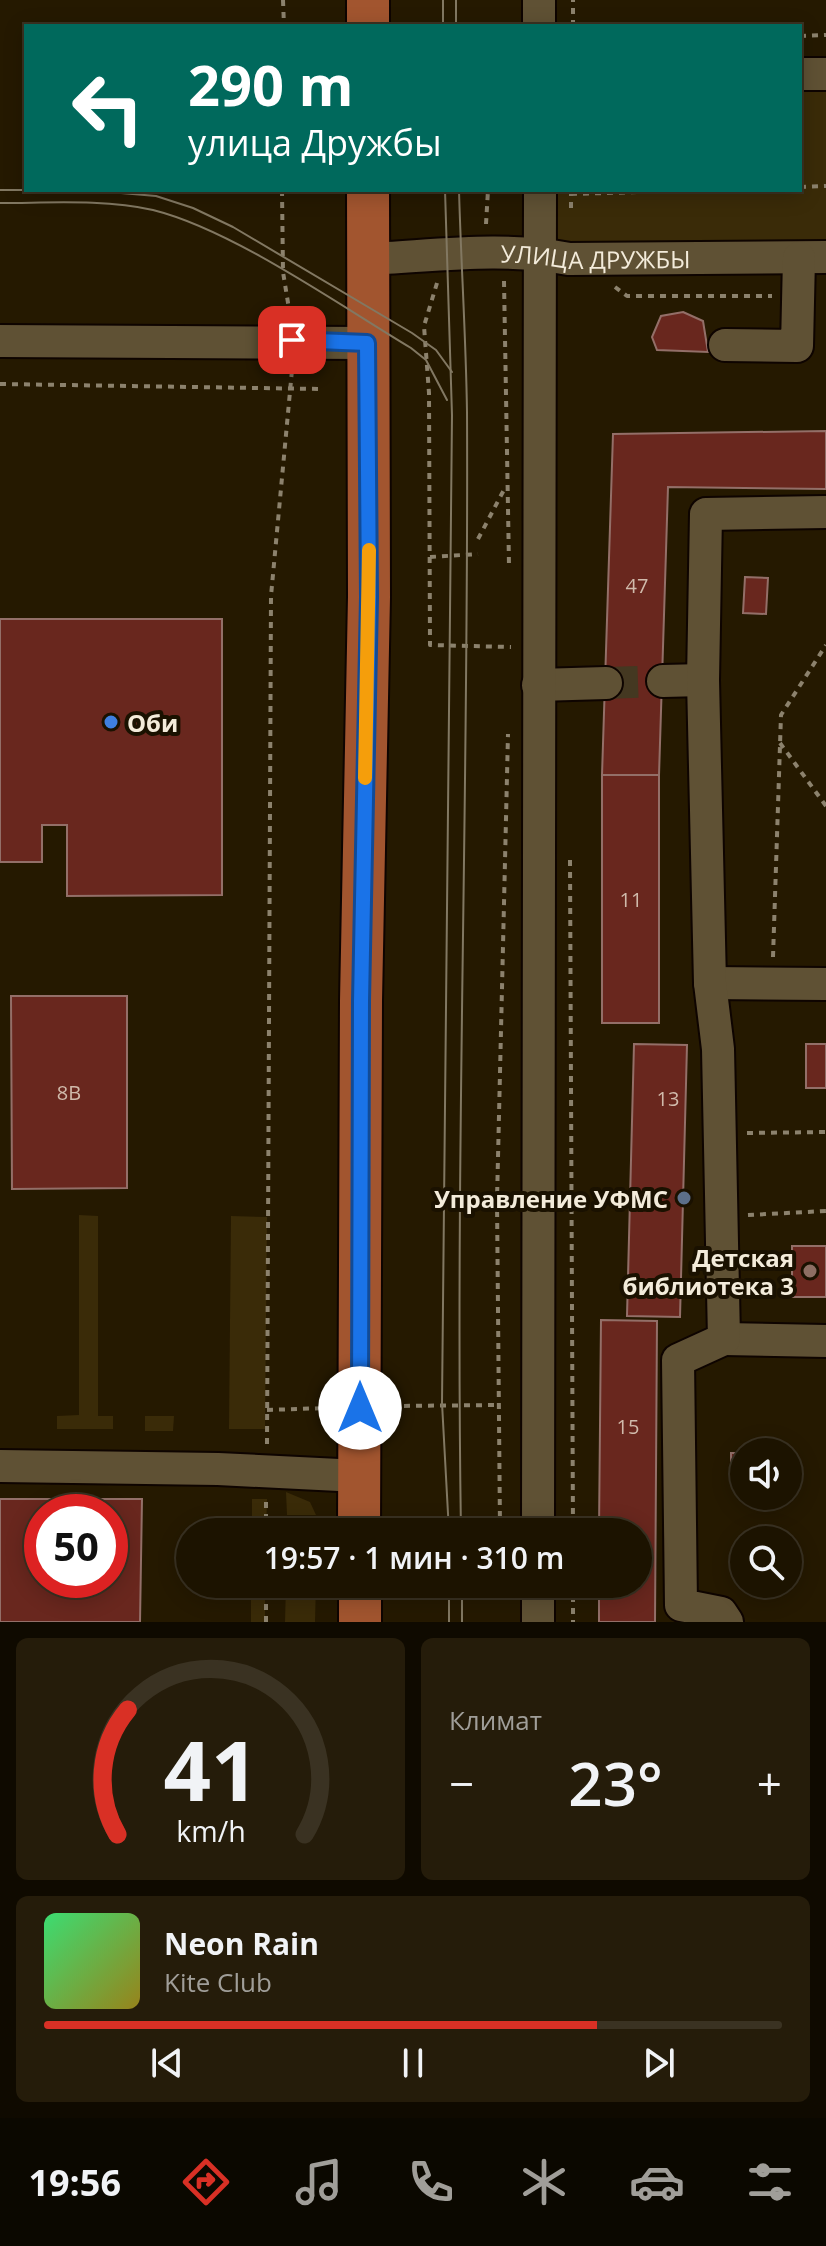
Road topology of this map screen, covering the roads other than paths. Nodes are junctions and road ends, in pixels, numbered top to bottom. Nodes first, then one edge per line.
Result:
1 (368, 0) edge
2 (539, 0) edge
3 (368, 24) edge
4 (539, 24) edge
5 (802, 74) edge
6 (826, 74) edge
7 (368, 192) edge
8 (561, 192) edge
9 (554, 256) junction
10 (812, 258) edge
11 (368, 259) junction
12 (0, 341) edge
13 (367, 343) junction
14 (725, 345) dead end
15 (826, 512) edge
16 (703, 680) junction
17 (663, 681) tunnel mouth
18 (606, 683) tunnel mouth
19 (538, 685) junction
20 (710, 983) junction
21 (826, 984) edge
22 (724, 1339) junction
23 (826, 1341) edge
24 (0, 1466) edge
25 (359, 1476) junction
26 (359, 1518) edge
27 (538, 1518) edge
28 (360, 1598) edge
29 (538, 1598) edge
30 (360, 1622) edge
31 (538, 1622) edge
32 (727, 1622) edge

1 - 3 main road
2 - 4 street
5 - 6 street
7 - 11 main road
8 - 9 street
9 - 10 street, УЛИЦА ДРУЖБЫ
9 - 11 street, УЛИЦА ДРУЖБЫ
9 - 19 street
10 - 14 street
11 - 13 main road
12 - 13 street
13 - 25 main road
15 - 16 street
16 - 17 street
16 - 20 street
18 - 19 street
19 - 27 street
20 - 21 street
20 - 22 street
22 - 23 street
22 - 32 street
24 - 25 street
25 - 26 main road
28 - 30 main road
29 - 31 street

